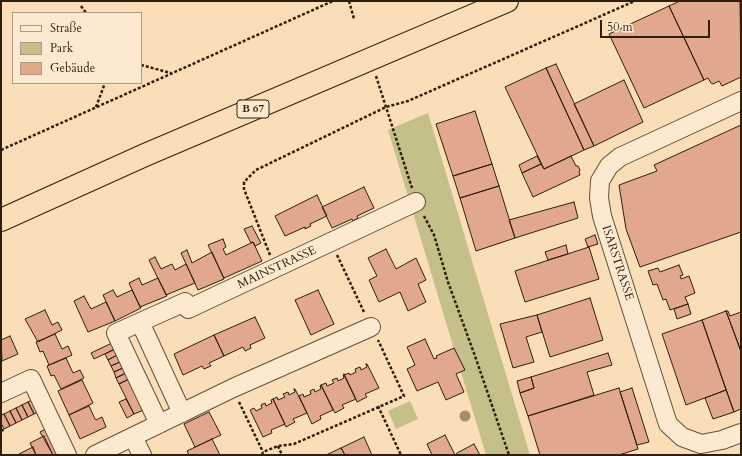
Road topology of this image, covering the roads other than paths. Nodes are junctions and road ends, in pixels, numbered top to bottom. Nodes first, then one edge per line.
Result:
1 (474, 1) edge
2 (507, 1) edge
3 (741, 101) edge
4 (416, 202) road end
5 (1, 207) edge
6 (1, 220) edge
7 (140, 322) junction
8 (371, 327) road end
9 (1, 393) edge
10 (182, 413) junction
11 (159, 424) junction
12 (741, 434) edge
13 (133, 437) junction
14 (67, 455) edge
15 (96, 455) edge
16 (142, 455) edge

1 - 5 highway, B 67
2 - 6 highway, B 67
3 - 12 street, ISARSTRASSE
4 - 7 street, MAINSTRASSE
7 - 10 street
7 - 11 street, MAINSTRASSE
8 - 10 street
9 - 14 street
10 - 11 street
11 - 13 street
13 - 15 street
13 - 16 street

